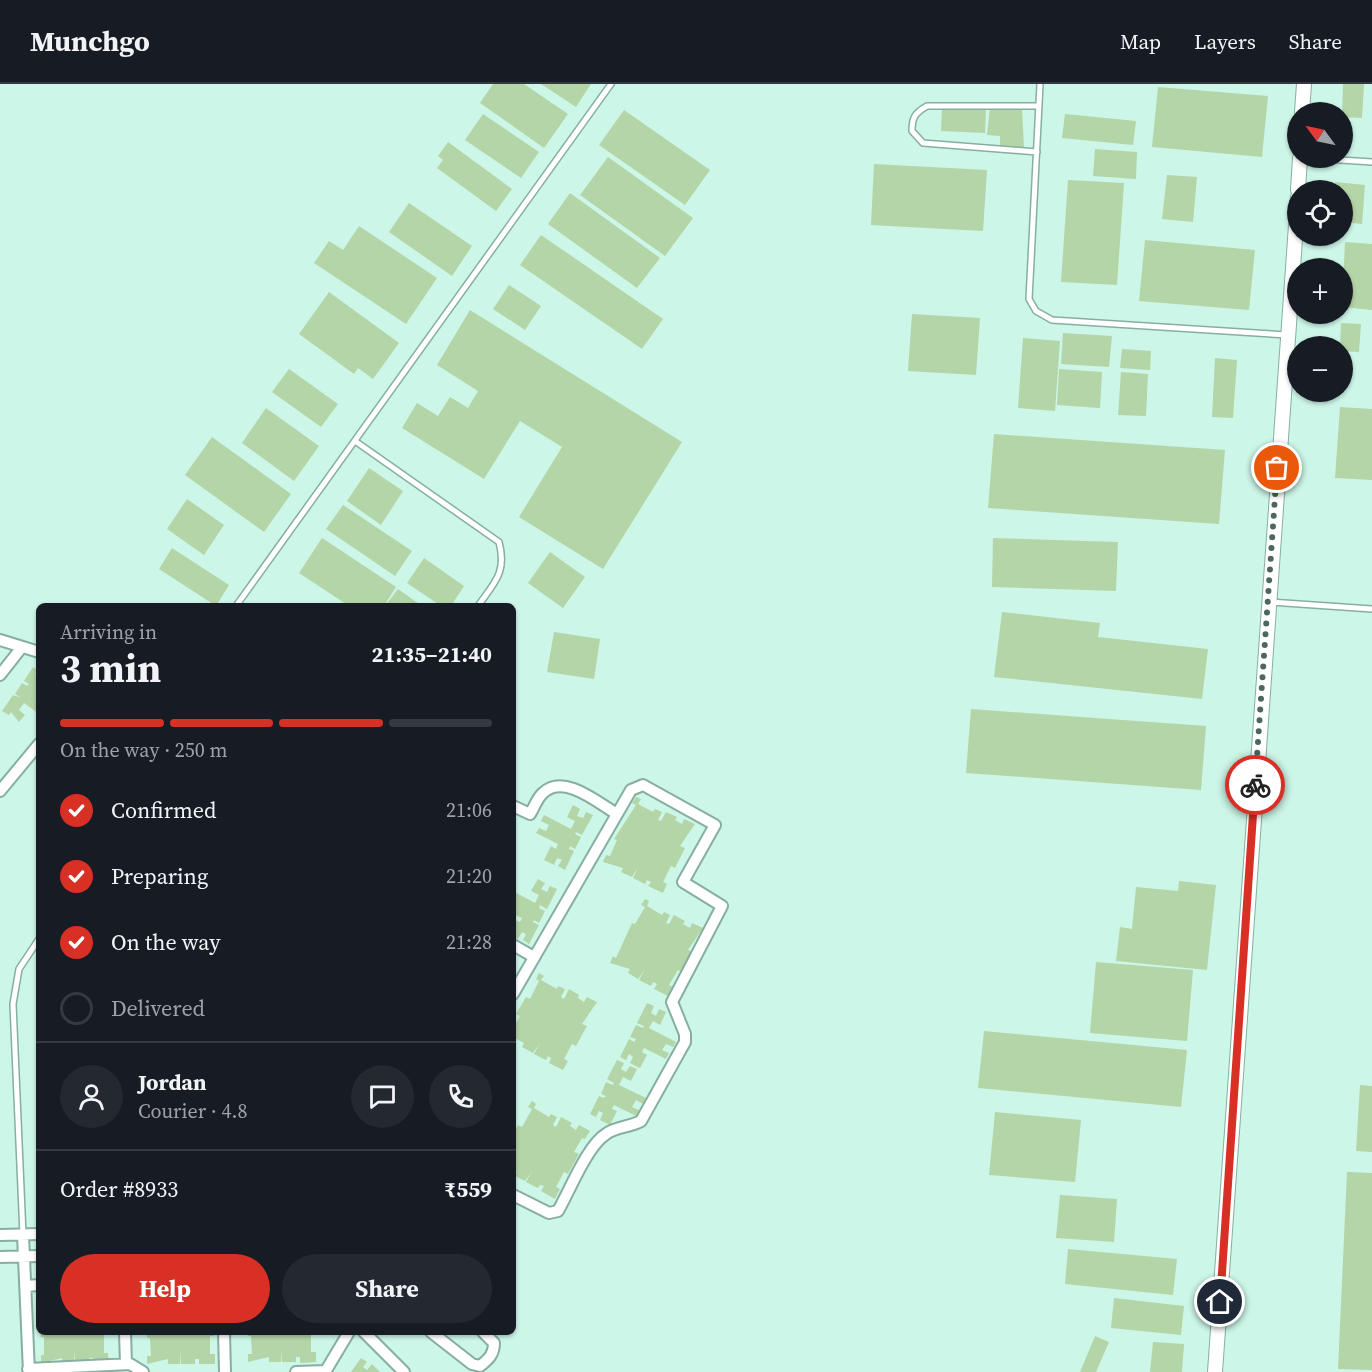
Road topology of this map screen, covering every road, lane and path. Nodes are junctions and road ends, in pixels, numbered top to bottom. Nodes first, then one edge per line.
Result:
1 (611, 84) edge
2 (1040, 84) edge
3 (1304, 84) edge
4 (1303, 102) edge
5 (1039, 106) junction
6 (1037, 152) junction
7 (1353, 161) edge
8 (1372, 162) edge
9 (1294, 246) edge
10 (1287, 335) junction
11 (355, 441) junction
12 (1268, 602) junction
13 (238, 603) edge
14 (480, 603) edge
15 (1372, 609) edge
16 (0, 640) edge
17 (22, 647) junction
18 (36, 651) edge
19 (0, 675) edge
20 (36, 748) edge
21 (0, 791) edge
22 (516, 807) edge
23 (617, 814) junction
24 (36, 944) edge
25 (516, 947) edge
26 (534, 957) junction
27 (516, 989) edge
28 (516, 1196) edge
29 (36, 1234) edge
30 (0, 1235) edge
31 (23, 1235) junction
32 (25, 1256) junction
33 (36, 1256) edge
34 (0, 1257) edge
35 (36, 1285) edge
36 (26, 1286) junction
37 (125, 1335) edge
38 (224, 1335) edge
39 (348, 1335) edge
40 (367, 1335) edge
41 (440, 1335) edge
42 (486, 1335) edge
43 (126, 1364) junction
44 (29, 1370) edge
45 (325, 1371) edge
46 (143, 1372) edge
47 (225, 1372) edge
48 (296, 1372) edge
49 (404, 1372) edge
50 (1215, 1372) edge

1 - 11 lane
2 - 5 lane
3 - 4 street
5 - 6 lane
5 - 6 lane
6 - 10 lane
7 - 8 lane
9 - 10 street
10 - 12 street
11 - 13 lane
11 - 14 lane
12 - 15 lane
12 - 50 street
16 - 17 street
17 - 18 street
17 - 19 street
20 - 21 street
22 - 23 street
23 - 26 street
23 - 28 street
24 - 31 lane
25 - 26 street
26 - 27 street
29 - 31 street
30 - 31 street
31 - 32 street
32 - 33 street
32 - 34 street
32 - 36 street
35 - 36 street
36 - 44 street
37 - 43 street
38 - 47 street
39 - 45 street
40 - 49 street
41 - 42 street
43 - 44 street
43 - 46 street
45 - 48 street

